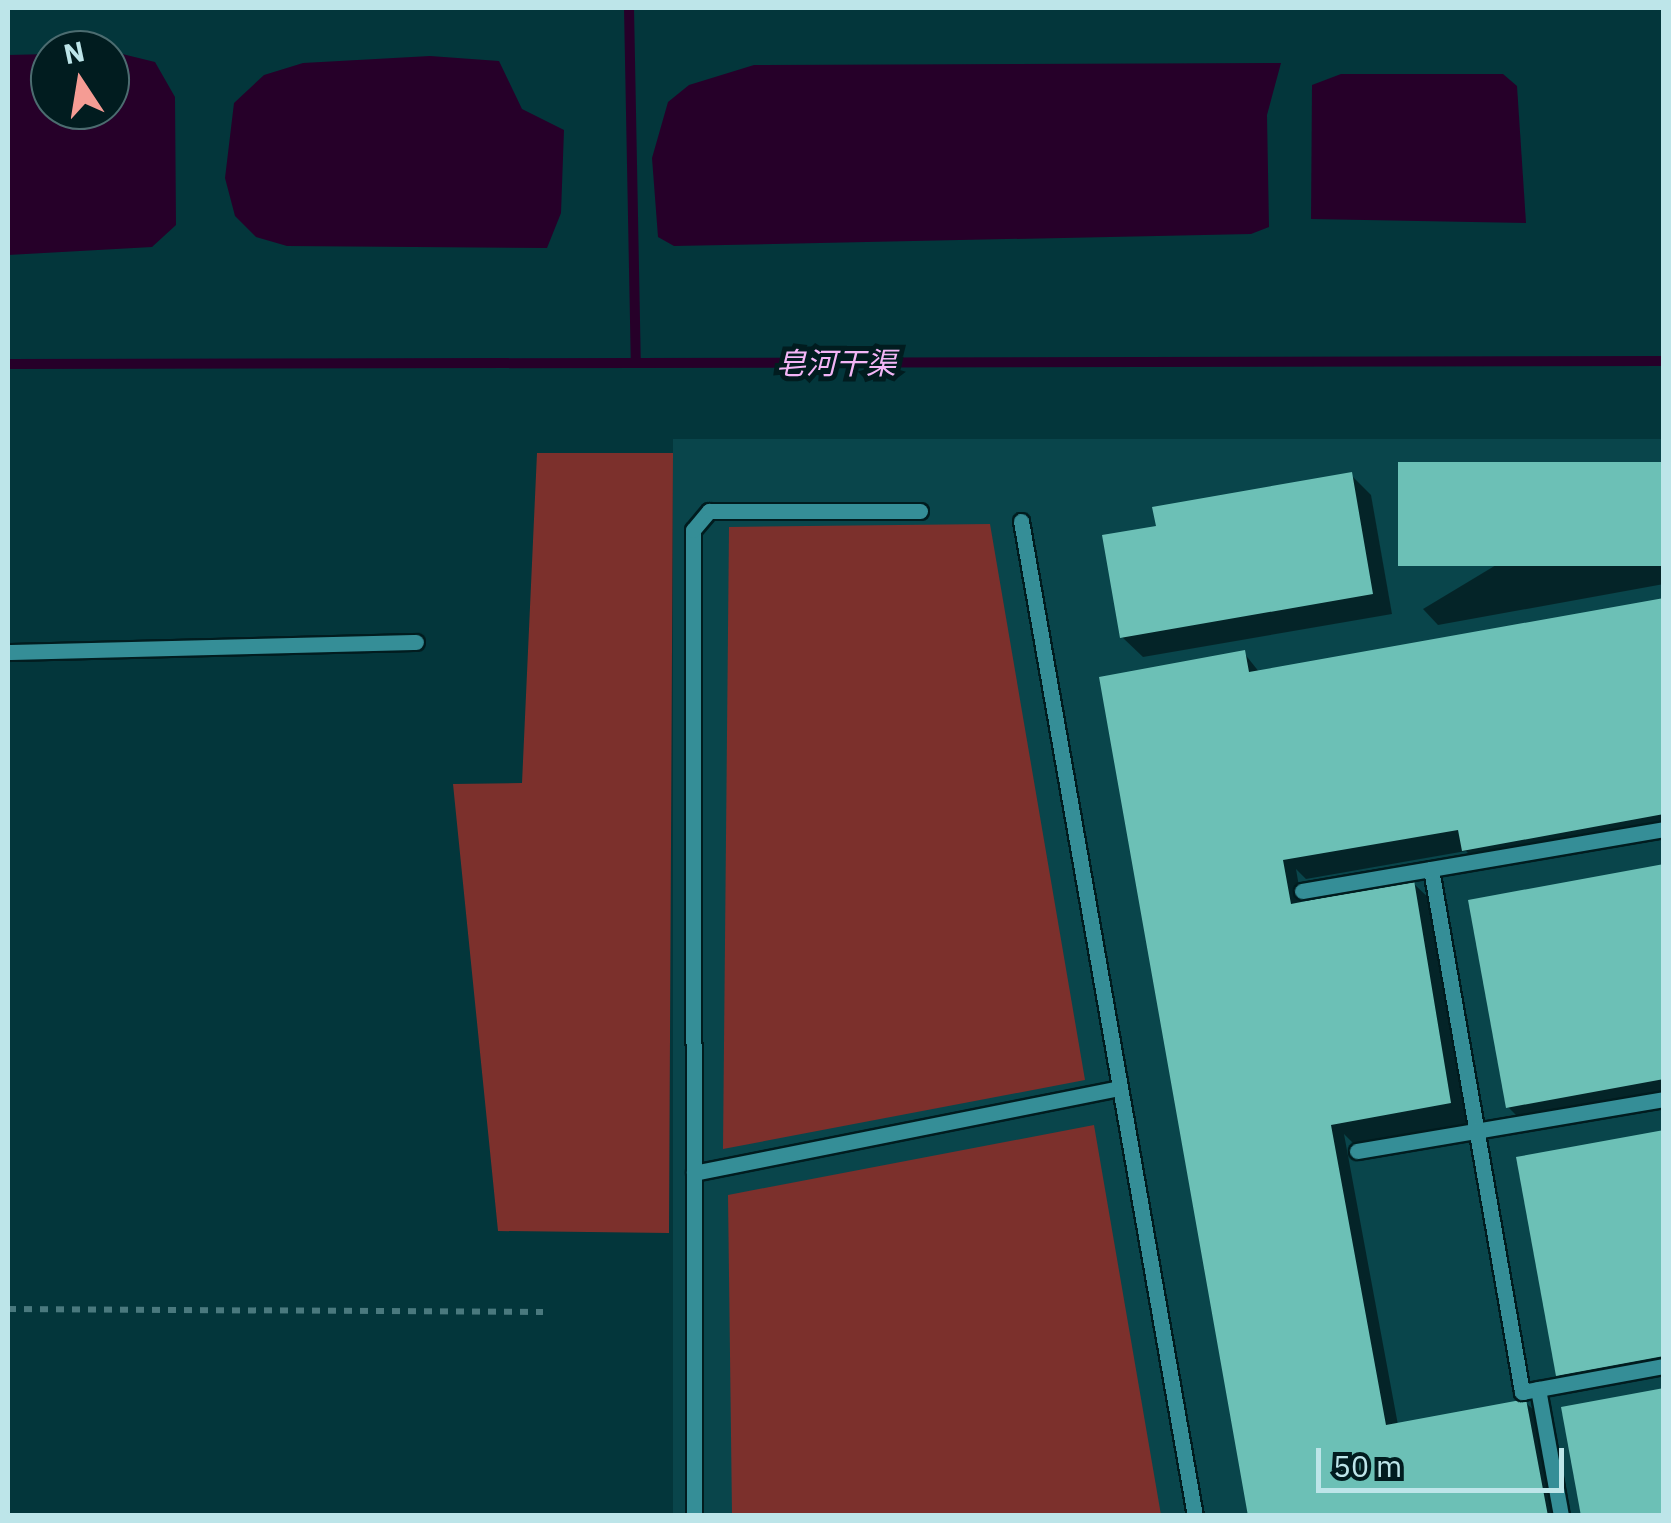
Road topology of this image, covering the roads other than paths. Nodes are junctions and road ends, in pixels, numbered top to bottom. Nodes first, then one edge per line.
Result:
1 (920, 511) dead end
2 (1021, 521) dead end
3 (416, 642) dead end
4 (8, 652) edge
5 (1664, 829) edge
6 (1431, 869) junction
7 (1302, 890) dead end
8 (1120, 1088) junction
9 (1664, 1099) edge
10 (1477, 1130) junction
11 (1357, 1152) dead end
12 (694, 1173) junction
13 (1664, 1366) edge
14 (1538, 1390) junction
15 (694, 1516) edge
16 (1195, 1516) edge
17 (1561, 1516) edge

1 - 12 lane
2 - 8 lane
3 - 4 lane
5 - 6 lane
6 - 7 lane
6 - 10 lane
8 - 12 lane
8 - 16 lane
9 - 10 lane
10 - 11 lane
10 - 14 lane
12 - 15 lane
13 - 14 lane
14 - 17 lane

